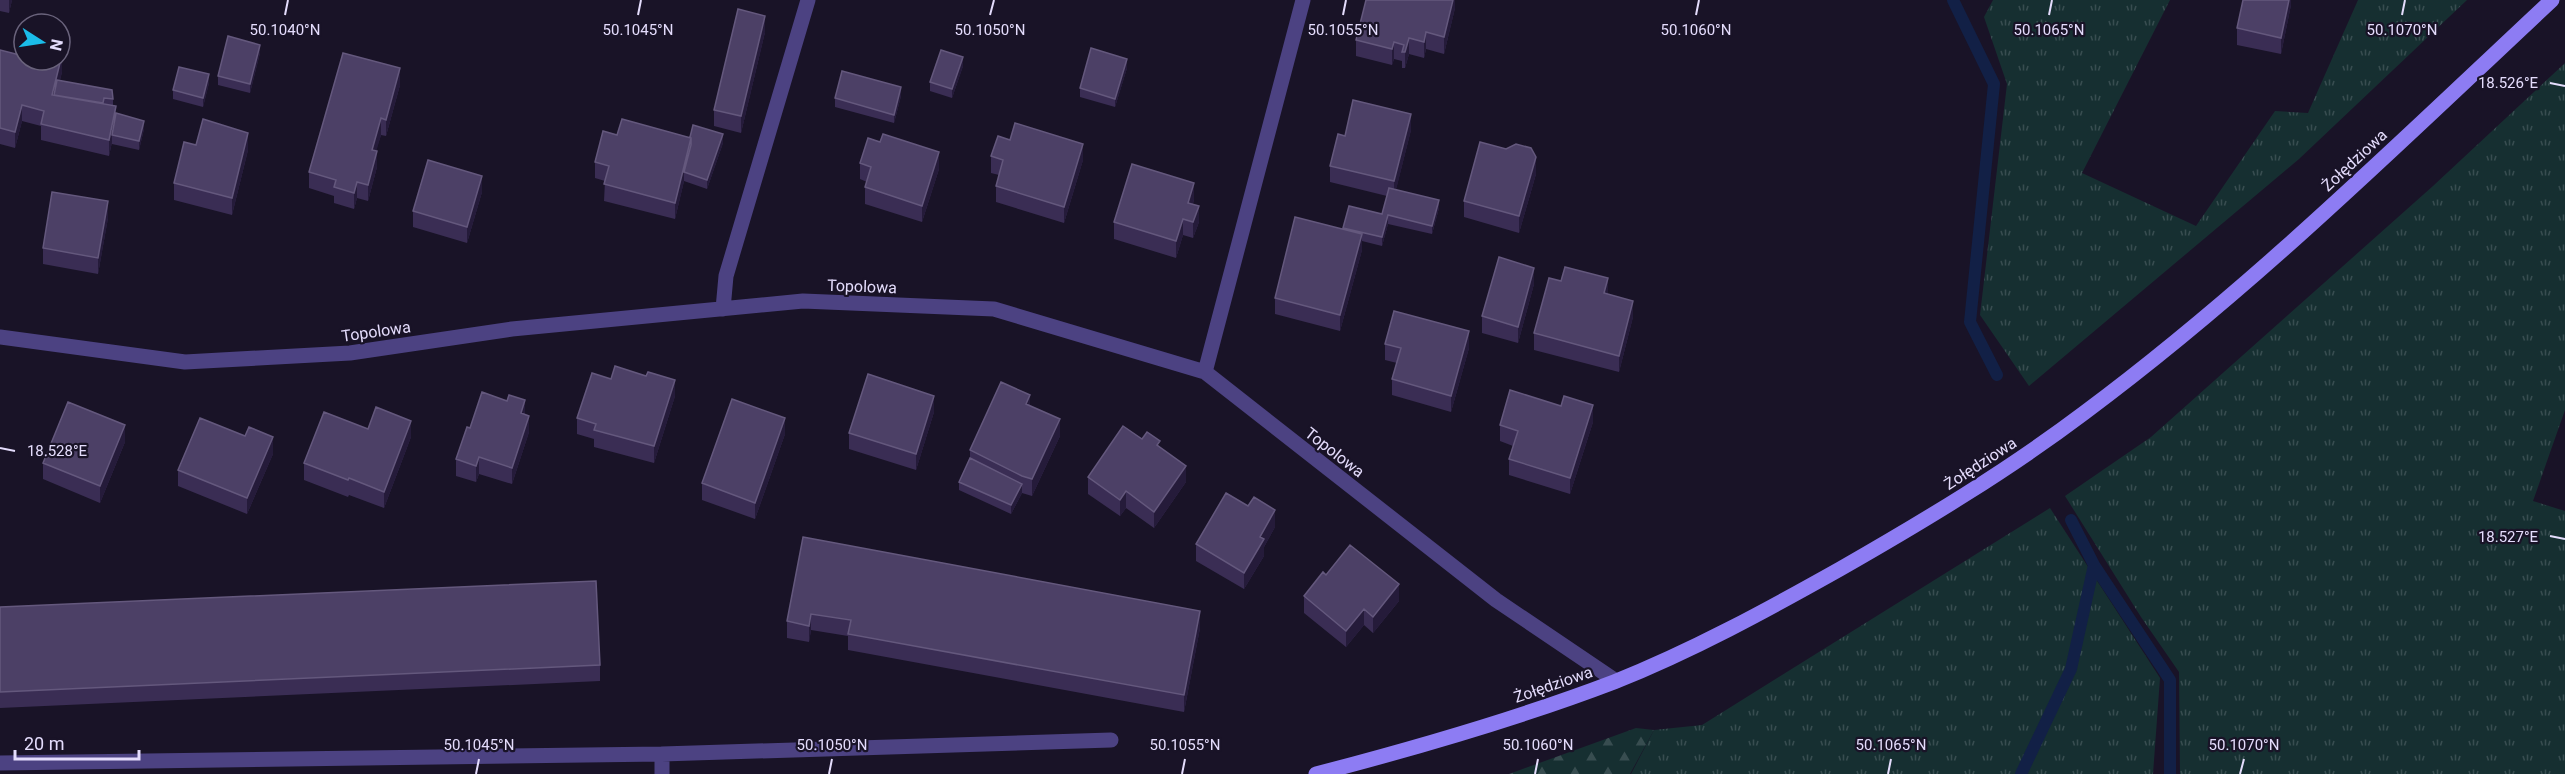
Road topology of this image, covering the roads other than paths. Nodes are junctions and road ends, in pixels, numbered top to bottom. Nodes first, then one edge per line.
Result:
1 (808, 0) edge
2 (1303, 0) edge
3 (2552, 0) edge
4 (723, 309) junction
5 (0, 337) edge
6 (1205, 372) junction
7 (1616, 681) junction
8 (1112, 740) dead end
9 (662, 754) junction
10 (0, 763) edge
11 (662, 774) edge
12 (1316, 774) edge

1 - 4 street
2 - 6 street
3 - 7 street, Żołędziowa
4 - 5 street, Topolowa
4 - 6 street, Topolowa
6 - 7 street, Topolowa
7 - 12 street, Żołędziowa
8 - 9 street
9 - 10 street
9 - 11 street

